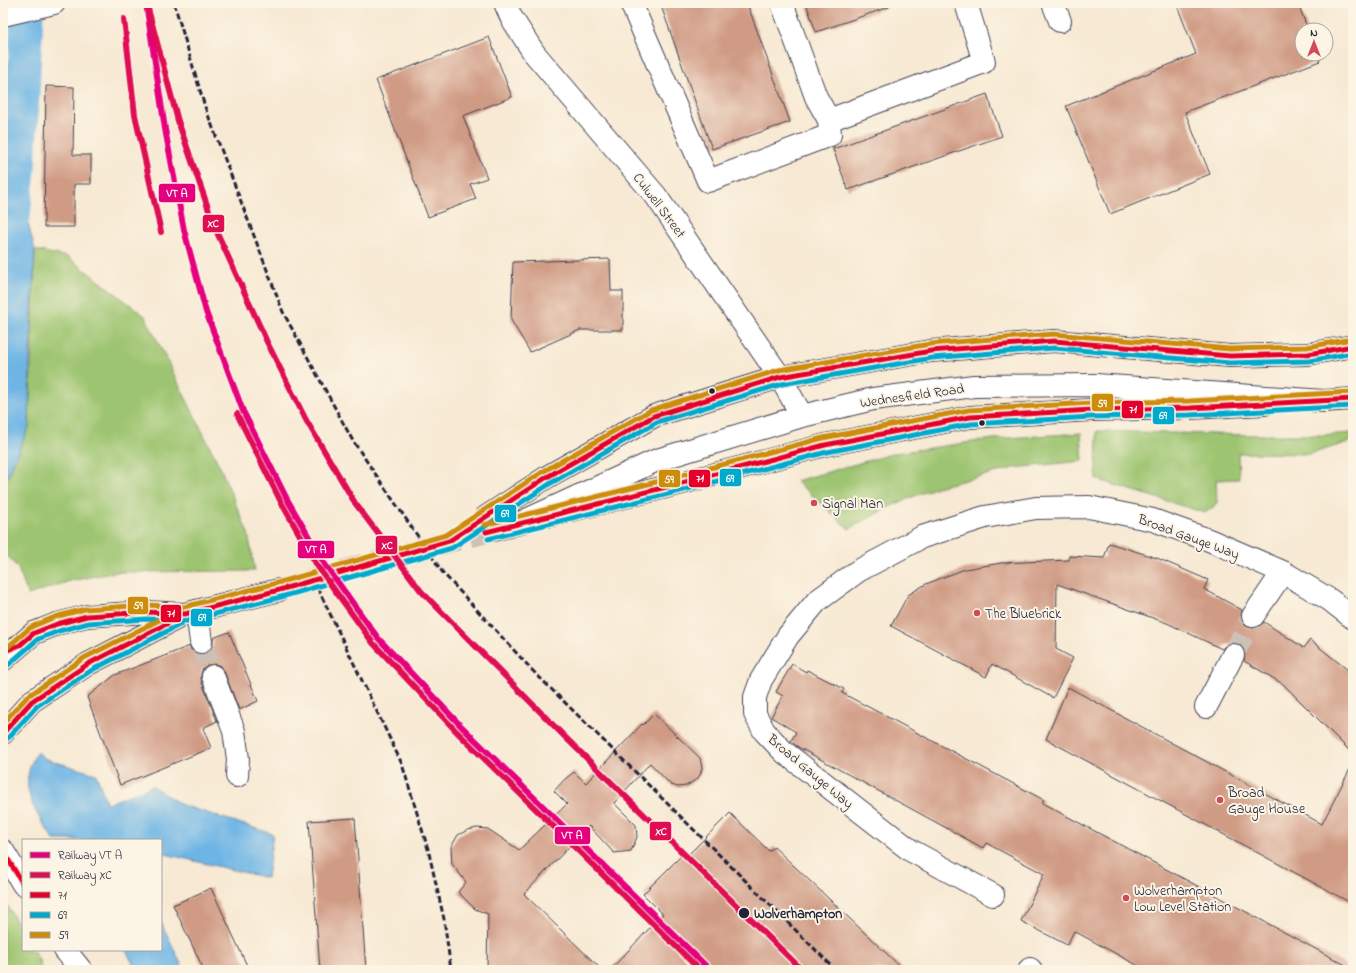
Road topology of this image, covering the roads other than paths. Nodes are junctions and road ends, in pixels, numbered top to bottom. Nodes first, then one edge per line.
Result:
1 (54, 3) edge
2 (505, 3) edge
3 (631, 3) edge
4 (782, 3) edge
5 (966, 3) edge
6 (3, 15) edge
7 (829, 120) junction
8 (1353, 346) edge
9 (1308, 354) junction
10 (1353, 359) edge
11 (780, 377) junction
12 (1353, 399) edge
13 (1324, 401) junction
14 (802, 416) junction
15 (520, 523) junction
16 (1283, 572) junction
17 (279, 590) tunnel mouth
18 (191, 612) junction
19 (1253, 616) tunnel mouth
20 (1353, 618) edge
21 (201, 642) tunnel mouth
22 (11, 649) edge
23 (1233, 654) tunnel mouth
24 (3, 660) edge
25 (213, 676) tunnel mouth
26 (1206, 707) dead end
27 (3, 733) edge
28 (237, 776) dead end
29 (3, 851) edge
30 (22, 882) edge
31 (993, 895) dead end
32 (59, 951) edge
33 (66, 951) edge
34 (60, 970) edge
35 (81, 970) edge

1 - 6 main road
2 - 11 main road, Culwell Street
3 - 7 main road
4 - 7 main road
5 - 7 main road
8 - 9 main road, Wednesfield Road
9 - 10 main road
9 - 11 main road, Wednesfield Road
11 - 14 main road, Culwell Street
11 - 15 main road, Wednesfield Road
12 - 13 main road, Wednesfield Road
13 - 14 main road, Wednesfield Road
13 - 15 main road, Wednesfield Road
14 - 15 main road, Wednesfield Road
16 - 19 main road
16 - 20 main road, Broad Gauge Way
16 - 31 main road, Broad Gauge Way
17 - 18 main road
18 - 21 main road
18 - 22 main road
18 - 27 main road
22 - 24 main road
23 - 26 main road
25 - 28 main road
29 - 30 main road
32 - 34 main road
33 - 35 main road

